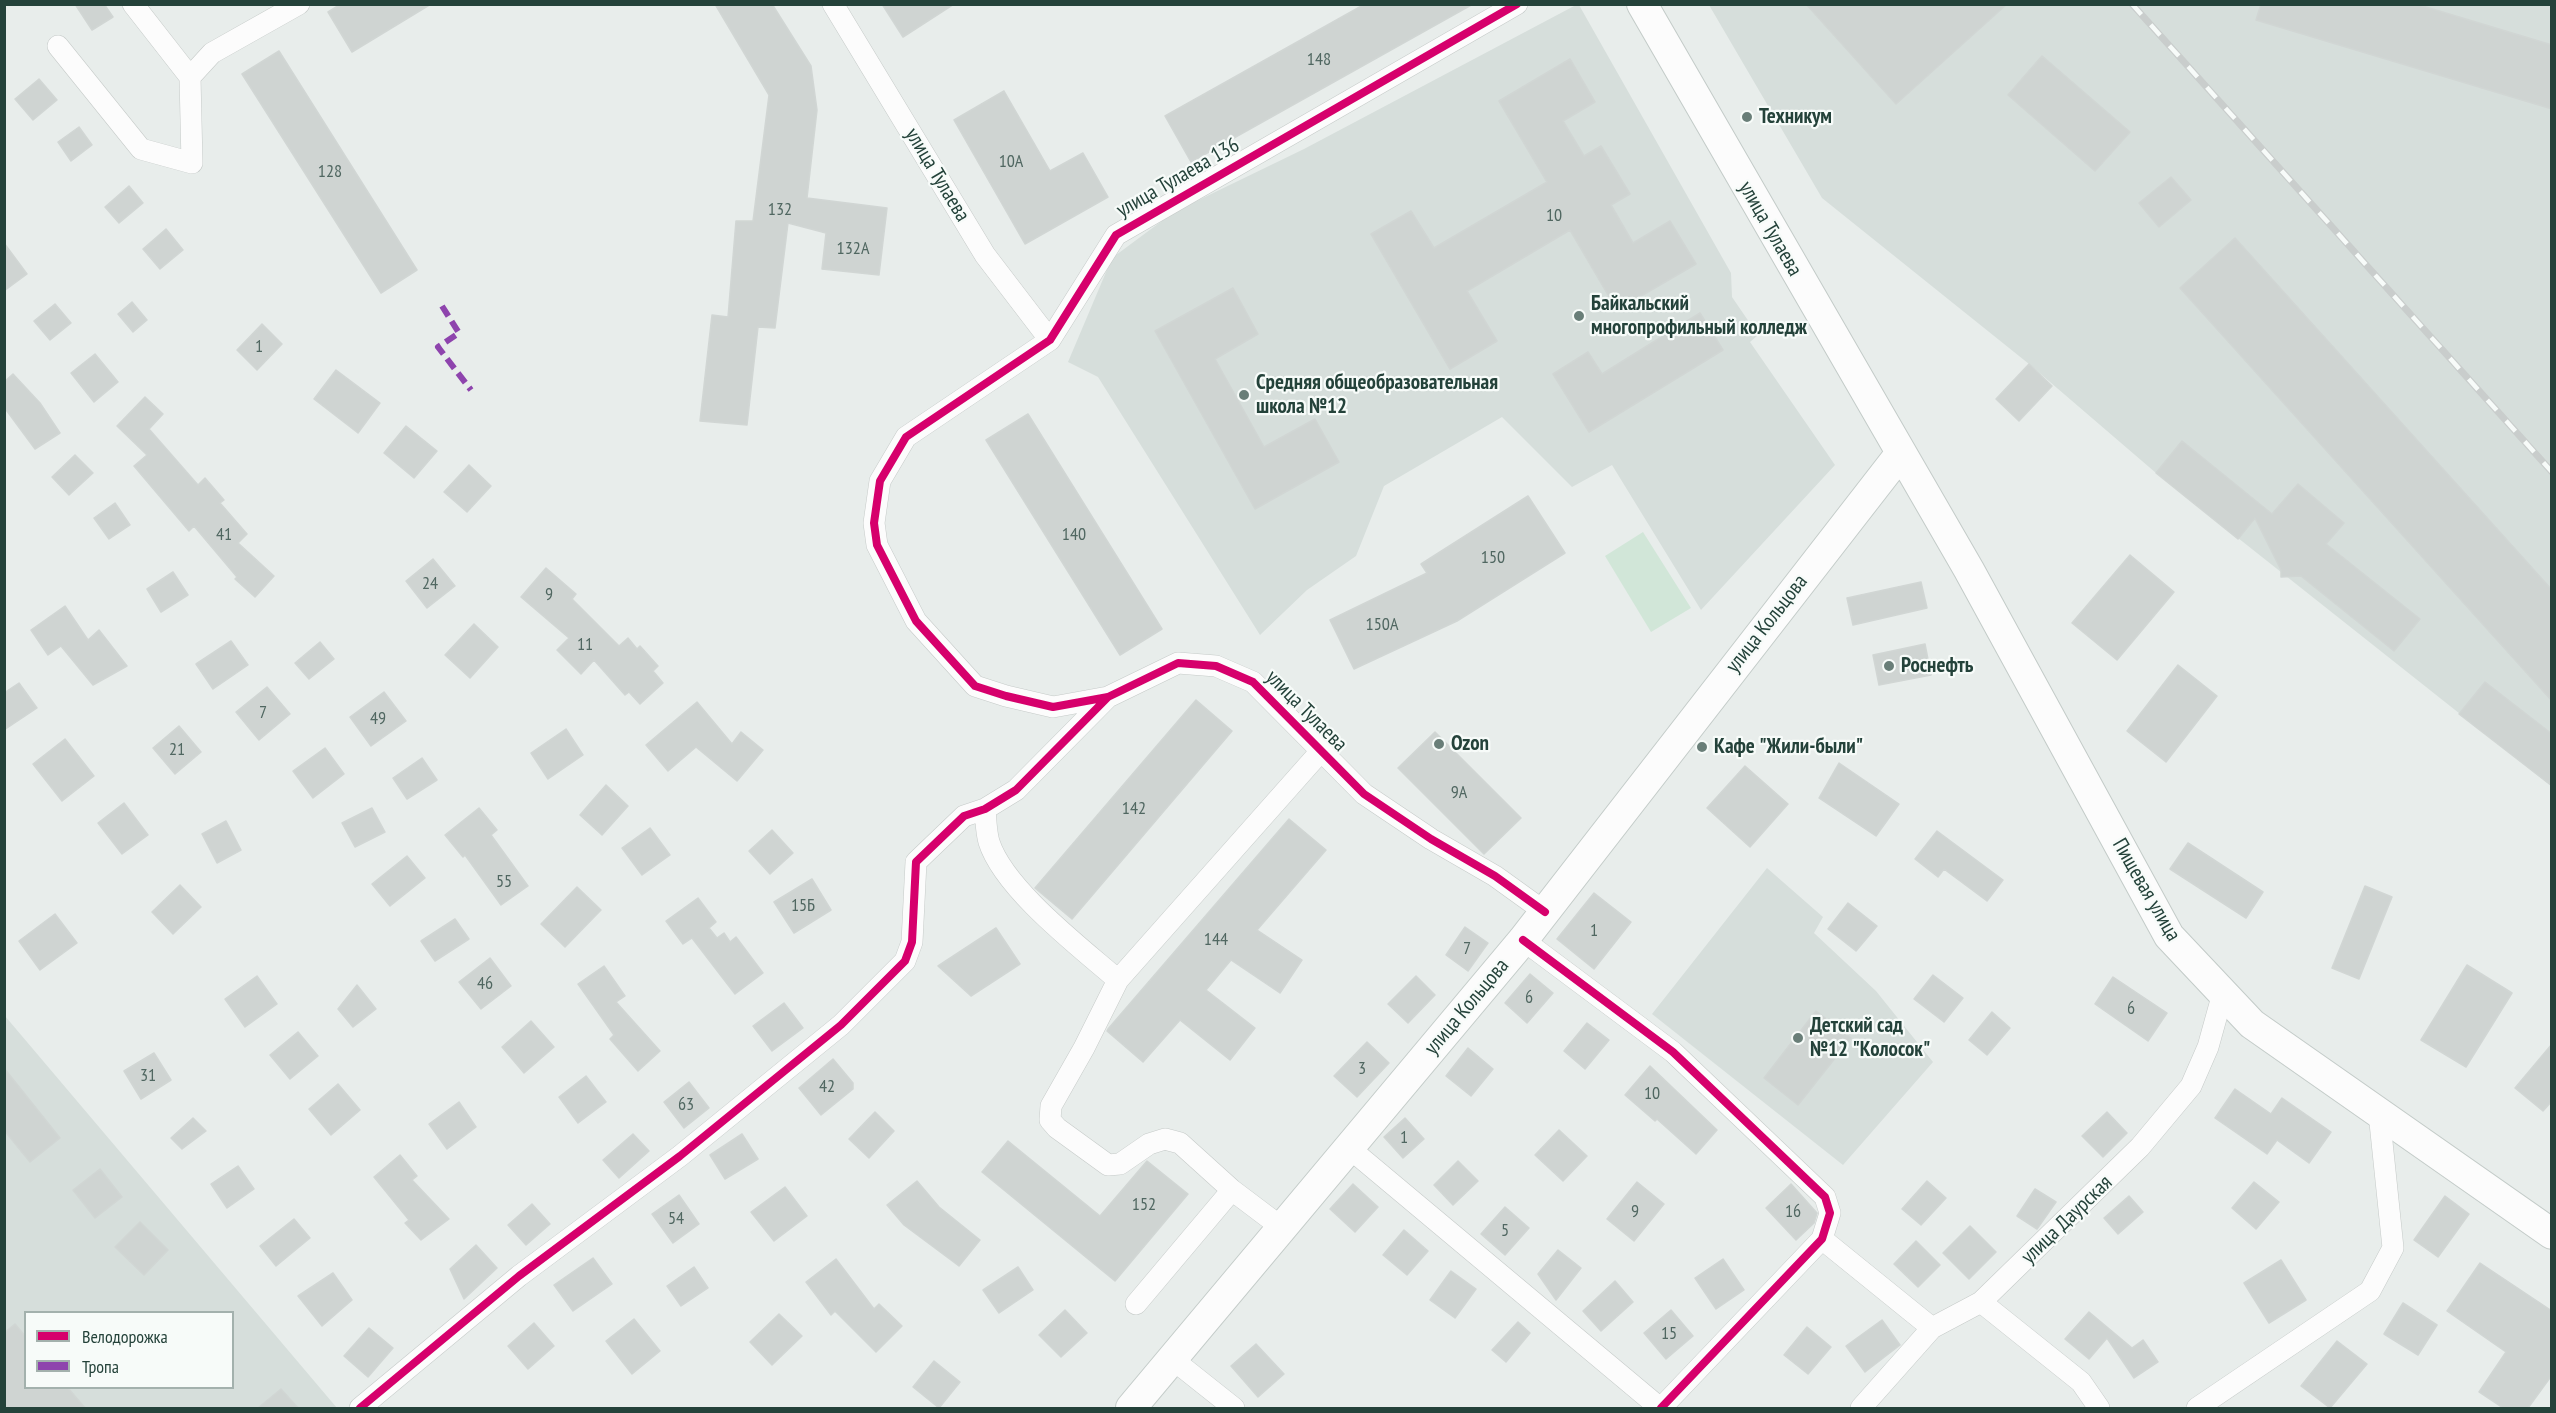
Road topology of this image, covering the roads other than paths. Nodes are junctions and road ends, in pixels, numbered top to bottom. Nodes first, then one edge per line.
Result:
1 (134, 4) edge
2 (299, 4) edge
3 (833, 4) edge
4 (1516, 4) edge
5 (1642, 4) edge
6 (58, 46) dead end
7 (190, 77) junction
8 (1050, 340) junction
9 (906, 437) joint
10 (1901, 453) junction
11 (1108, 697) junction
12 (1321, 751) junction
13 (985, 809) junction
14 (1545, 912) junction
15 (1523, 940) junction
16 (1118, 980) junction
17 (2223, 993) junction
18 (2379, 1113) junction
19 (1348, 1147) junction
20 (1232, 1191) junction
21 (1281, 1227) junction
22 (2552, 1234) edge
23 (1822, 1239) junction
24 (1981, 1302) junction
25 (1136, 1304) dead end
26 (1932, 1328) junction
27 (1171, 1358) junction
28 (360, 1408) edge
29 (1131, 1408) edge
30 (1234, 1408) edge
31 (1660, 1408) edge
32 (1861, 1408) edge
33 (2099, 1408) edge
34 (2197, 1408) edge

1 - 7 street
2 - 7 street
3 - 8 street, улица Тулаева
4 - 8 street, улица Тулаева 136
5 - 10 main road, улица Тулаева
6 - 7 street
8 - 9 street, улица Тулаева 136
9 - 11 street, улица Тулаева
10 - 14 main road, улица Кольцова
10 - 17 main road, Пищевая улица
11 - 12 street, улица Тулаева
11 - 13 street
12 - 14 street, улица Тулаева
12 - 16 street
13 - 16 street
13 - 28 street
14 - 15 main road, улица Кольцова
15 - 19 main road, улица Кольцова
15 - 23 street
16 - 20 street
17 - 18 main road, Пищевая улица
17 - 24 street, улица Даурская
18 - 22 main road, Пищевая улица
18 - 34 street
19 - 21 main road, улица Кольцова
19 - 31 street
20 - 21 street
20 - 25 street
21 - 27 main road, улица Кольцова
23 - 26 street
23 - 31 street
24 - 26 street, улица Даурская
24 - 33 street
26 - 32 street, улица Даурская
27 - 29 main road, улица Кольцова
27 - 30 street

